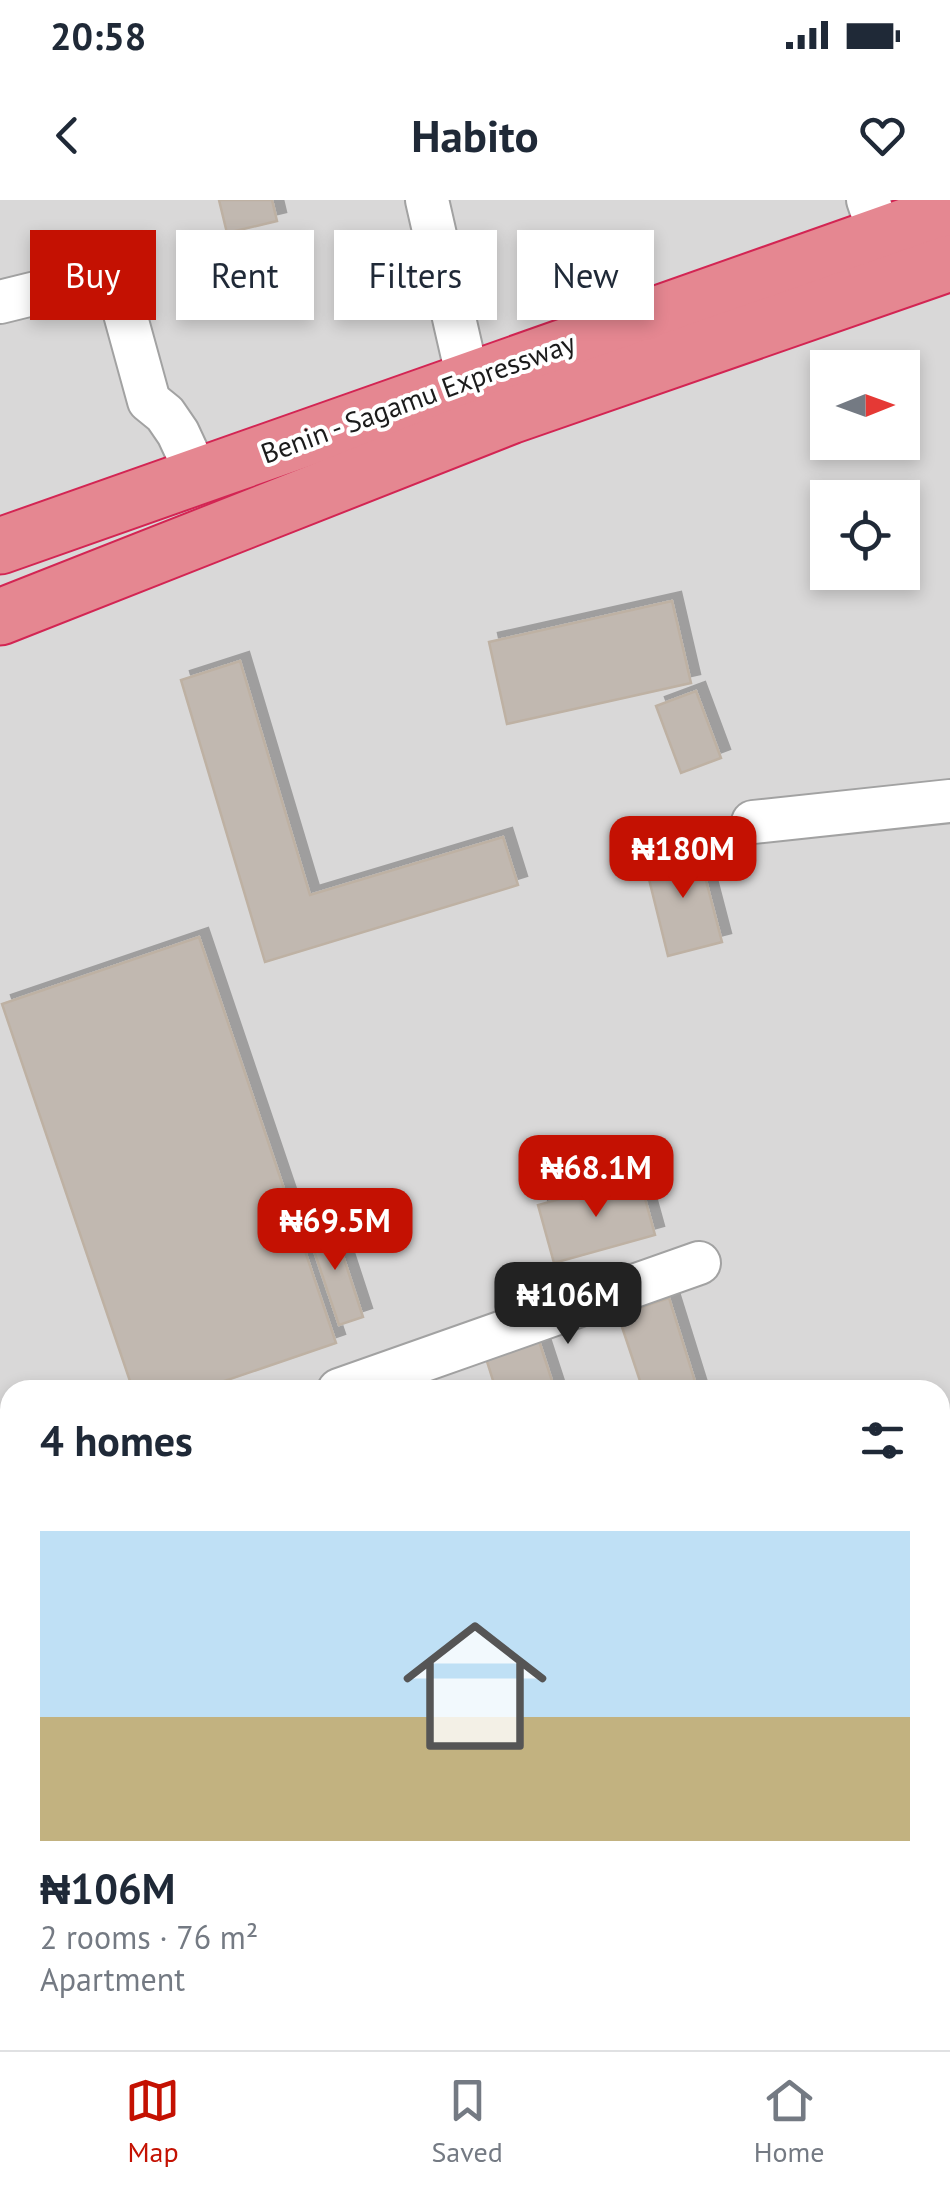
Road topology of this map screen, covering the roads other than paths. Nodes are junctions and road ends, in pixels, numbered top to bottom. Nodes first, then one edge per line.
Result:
1 (426, 200) edge
2 (950, 211) edge
3 (874, 218) edge
4 (950, 263) edge
5 (0, 302) edge
6 (468, 380) junction
7 (198, 476) junction
8 (0, 546) edge
9 (0, 616) edge
10 (950, 801) edge
11 (753, 822) dead end
12 (699, 1263) dead end
13 (418, 1376) edge

1 - 6 street
2 - 3 highway, Benin - Sagamu Expressway
3 - 6 highway, Benin - Sagamu Expressway
4 - 9 highway
5 - 7 street
6 - 7 highway, Benin - Sagamu Expressway
7 - 8 highway, Benin - Sagamu Expressway
10 - 11 street
12 - 13 street

